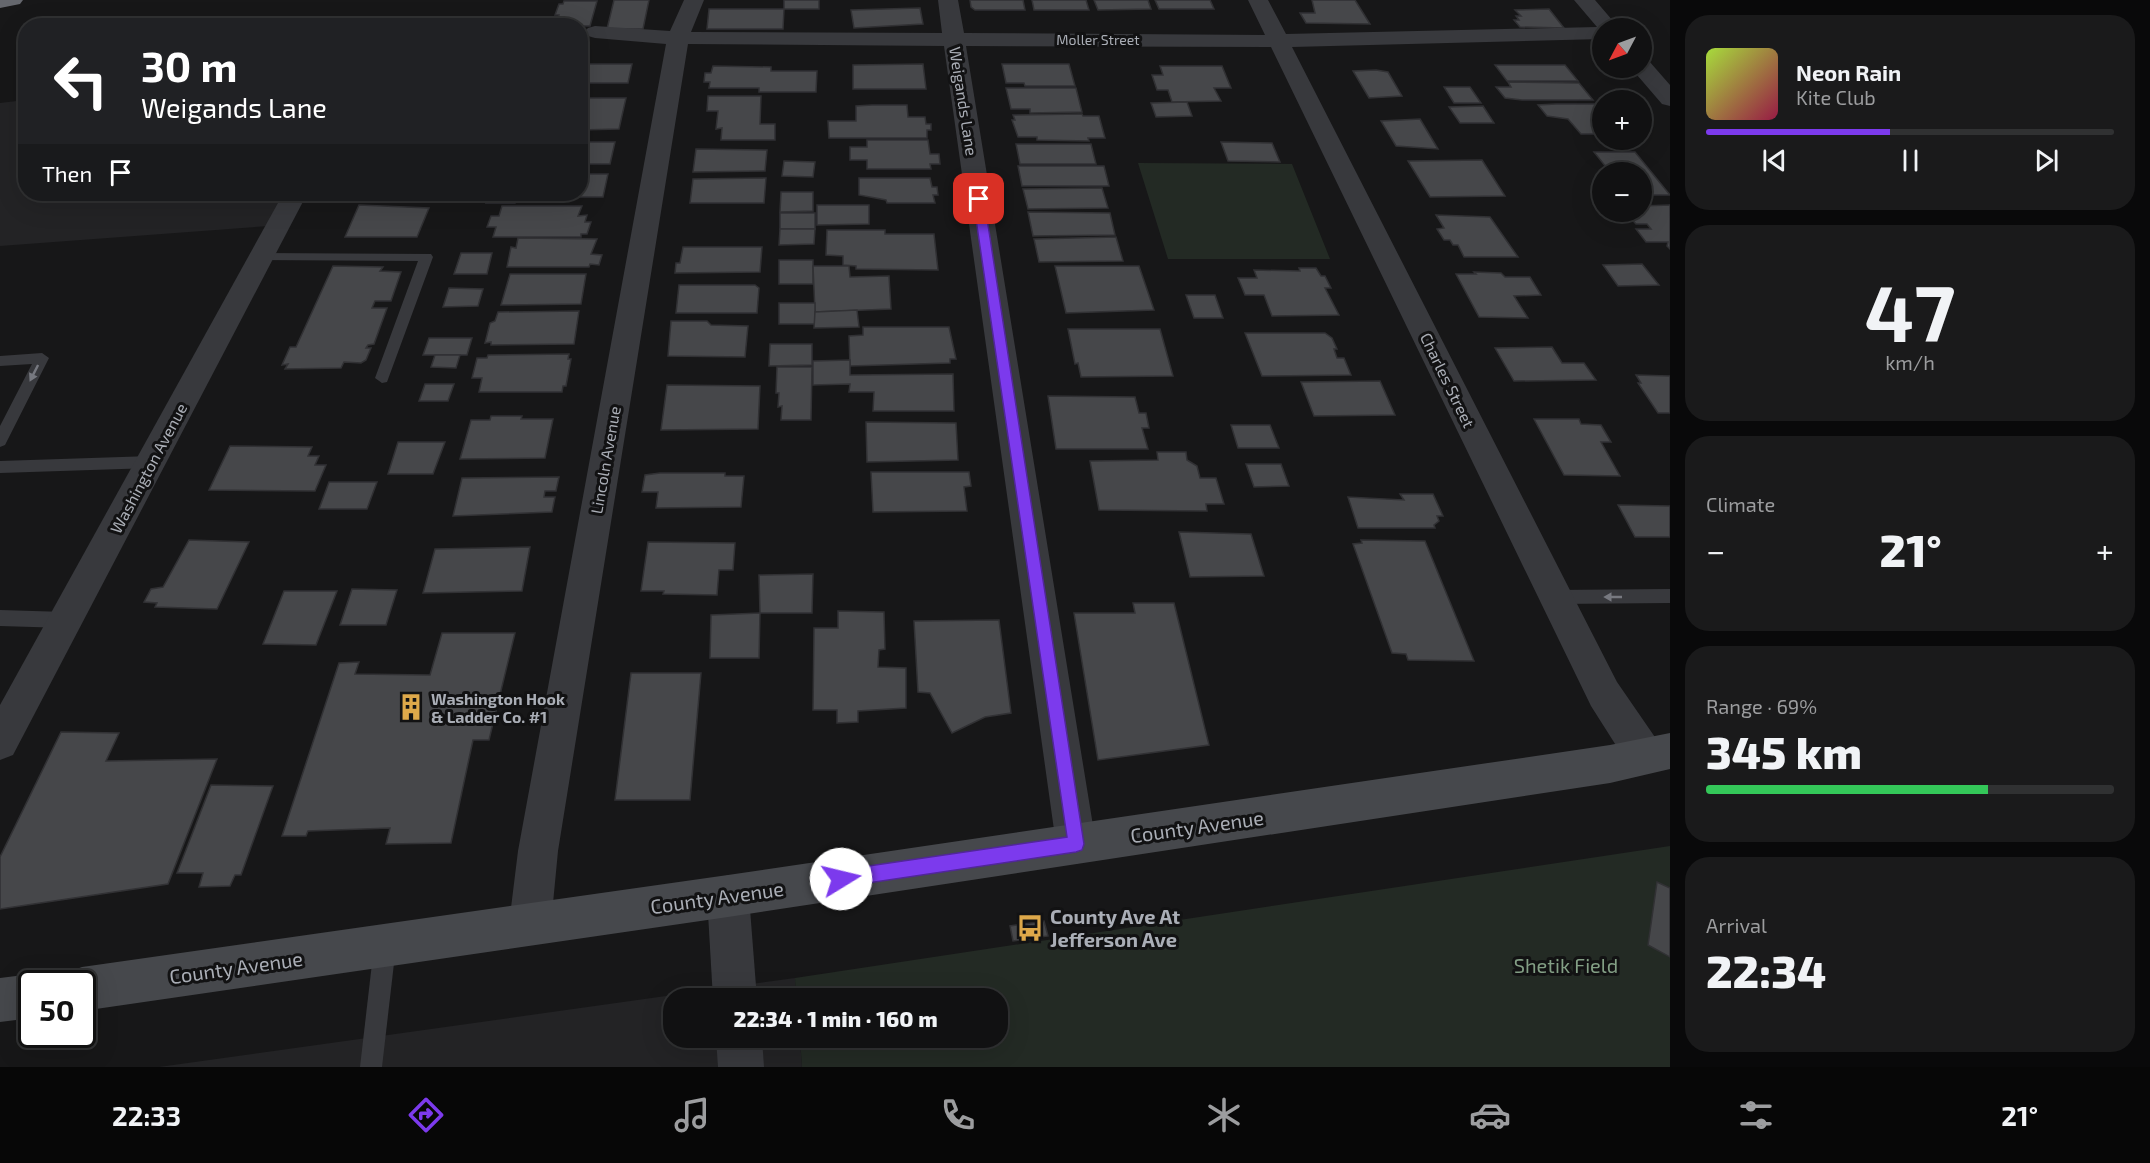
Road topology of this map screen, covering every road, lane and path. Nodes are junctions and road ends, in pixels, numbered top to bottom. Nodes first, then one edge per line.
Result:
1 (14, 0) edge
2 (694, 0) edge
3 (948, 0) edge
4 (1258, 0) edge
5 (1584, 0) edge
6 (0, 2) edge
7 (1600, 18) edge
8 (595, 32) dead end
9 (1592, 33) edge
10 (678, 38) junction
11 (954, 38) junction
12 (1280, 41) junction
13 (1652, 78) edge
14 (1670, 99) edge
15 (291, 201) edge
16 (261, 257) junction
17 (0, 361) edge
18 (382, 378) dead end
19 (0, 441) edge
20 (152, 462) junction
21 (0, 467) edge
22 (1670, 596) edge
23 (1556, 597) junction
24 (0, 618) edge
25 (66, 620) junction
26 (0, 742) edge
27 (1657, 754) edge
28 (1076, 844) junction
29 (728, 896) junction
30 (530, 924) junction
31 (386, 945) junction
32 (96, 987) edge
33 (734, 988) edge
34 (18, 998) edge
35 (0, 1000) edge
36 (740, 1048) edge
37 (371, 1067) edge
38 (741, 1067) edge

1 - 6 highway
2 - 10 street, Lincoln Avenue
3 - 11 street, Weigands Lane
4 - 12 street, Charles Street
5 - 7 street
8 - 10 street, Moller Street
9 - 12 street, Moller Street
10 - 11 street, Moller Street
10 - 30 street, Lincoln Avenue
11 - 12 street, Moller Street
11 - 28 street, Weigands Lane
12 - 23 street, Charles Street
13 - 14 street
15 - 16 street, Washington Avenue
16 - 18 lane
16 - 20 street, Washington Avenue
17 -> 19 lane
20 - 21 lane
20 - 25 street, Washington Avenue
22 -> 23 lane
23 - 27 street, Charles Street
24 - 25 lane
25 - 26 street, Washington Avenue
27 - 28 main road, County Avenue
28 - 29 main road, County Avenue
29 - 30 main road, County Avenue
29 - 33 street
30 - 31 main road, County Avenue
31 - 32 main road, County Avenue
31 - 37 lane
34 - 35 main road
36 - 38 street

